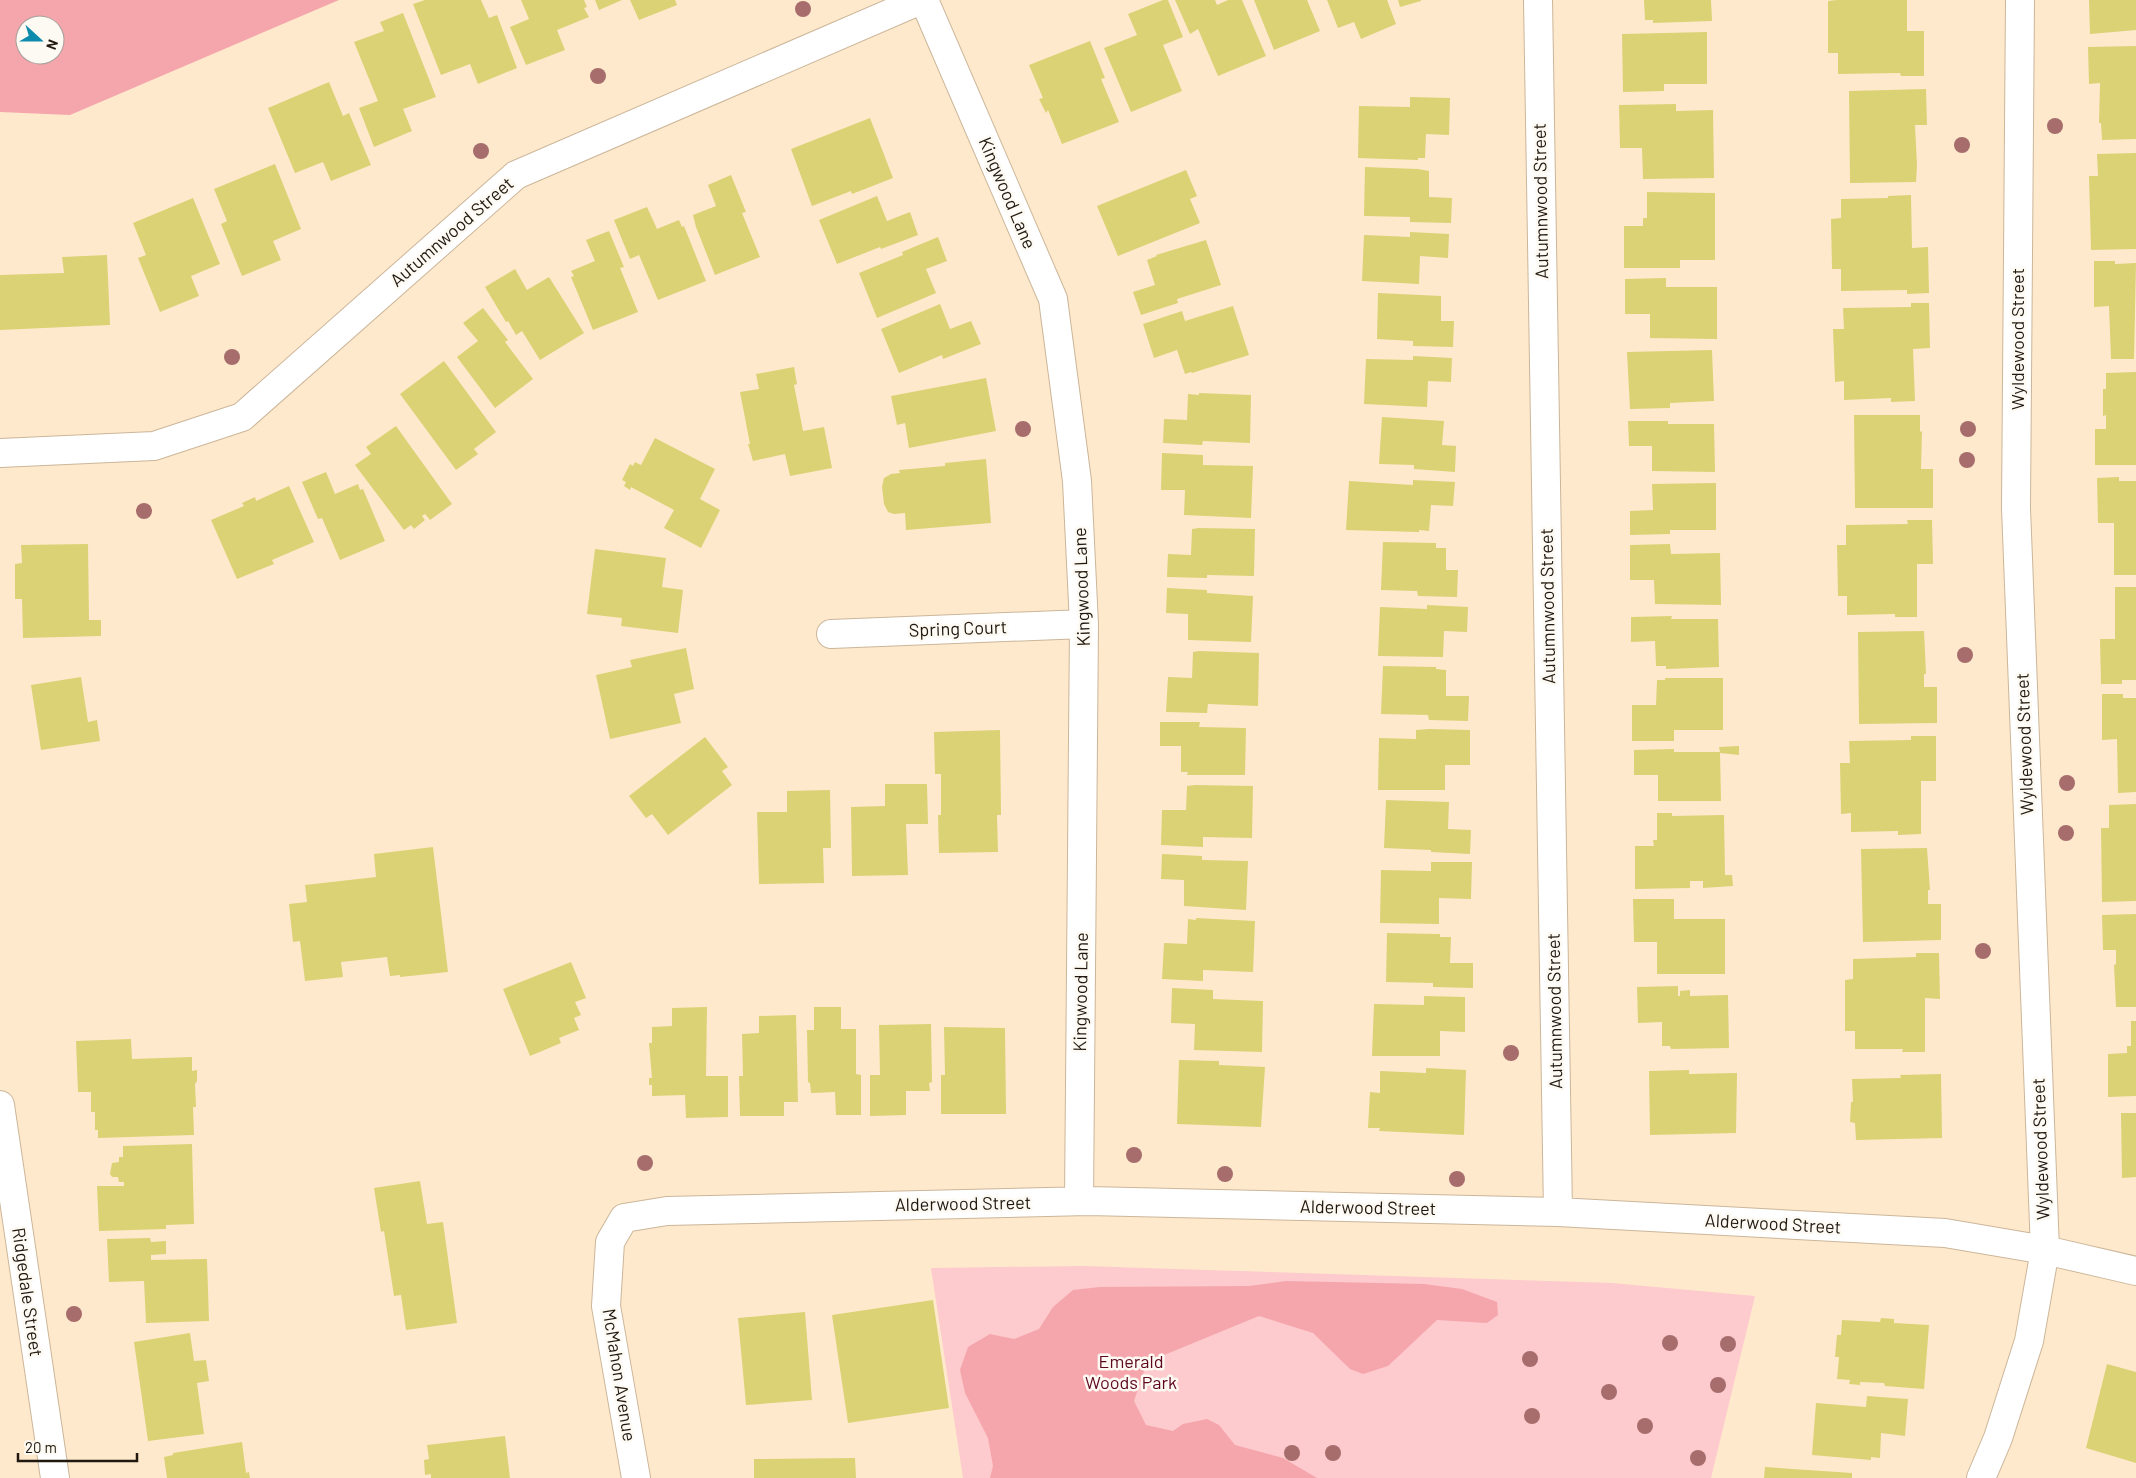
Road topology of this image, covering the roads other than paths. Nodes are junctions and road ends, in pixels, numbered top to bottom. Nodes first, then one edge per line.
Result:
1 (922, 0) edge
2 (1538, 0) edge
3 (2020, 0) edge
4 (0, 453) edge
5 (1084, 624) junction
6 (831, 634) dead end
7 (0, 1105) edge
8 (1078, 1202) junction
9 (1558, 1212) junction
10 (610, 1242) joint
11 (2045, 1250) junction
12 (2136, 1271) edge
13 (54, 1478) edge
14 (636, 1478) edge
15 (1981, 1478) edge

1 - 4 street, Autumnwood Street
1 - 5 street, Kingwood Lane
2 - 9 street, Autumnwood Street
3 - 11 street, Wyldewood Street
5 - 6 street, Spring Court
5 - 8 street, Kingwood Lane
7 - 13 street, Ridgedale Street
8 - 9 street, Alderwood Street
8 - 10 street, Alderwood Street
9 - 11 street, Alderwood Street
10 - 14 street, McMahon Avenue
11 - 12 street, Alderwood Street
11 - 15 street, Wyldewood Street

